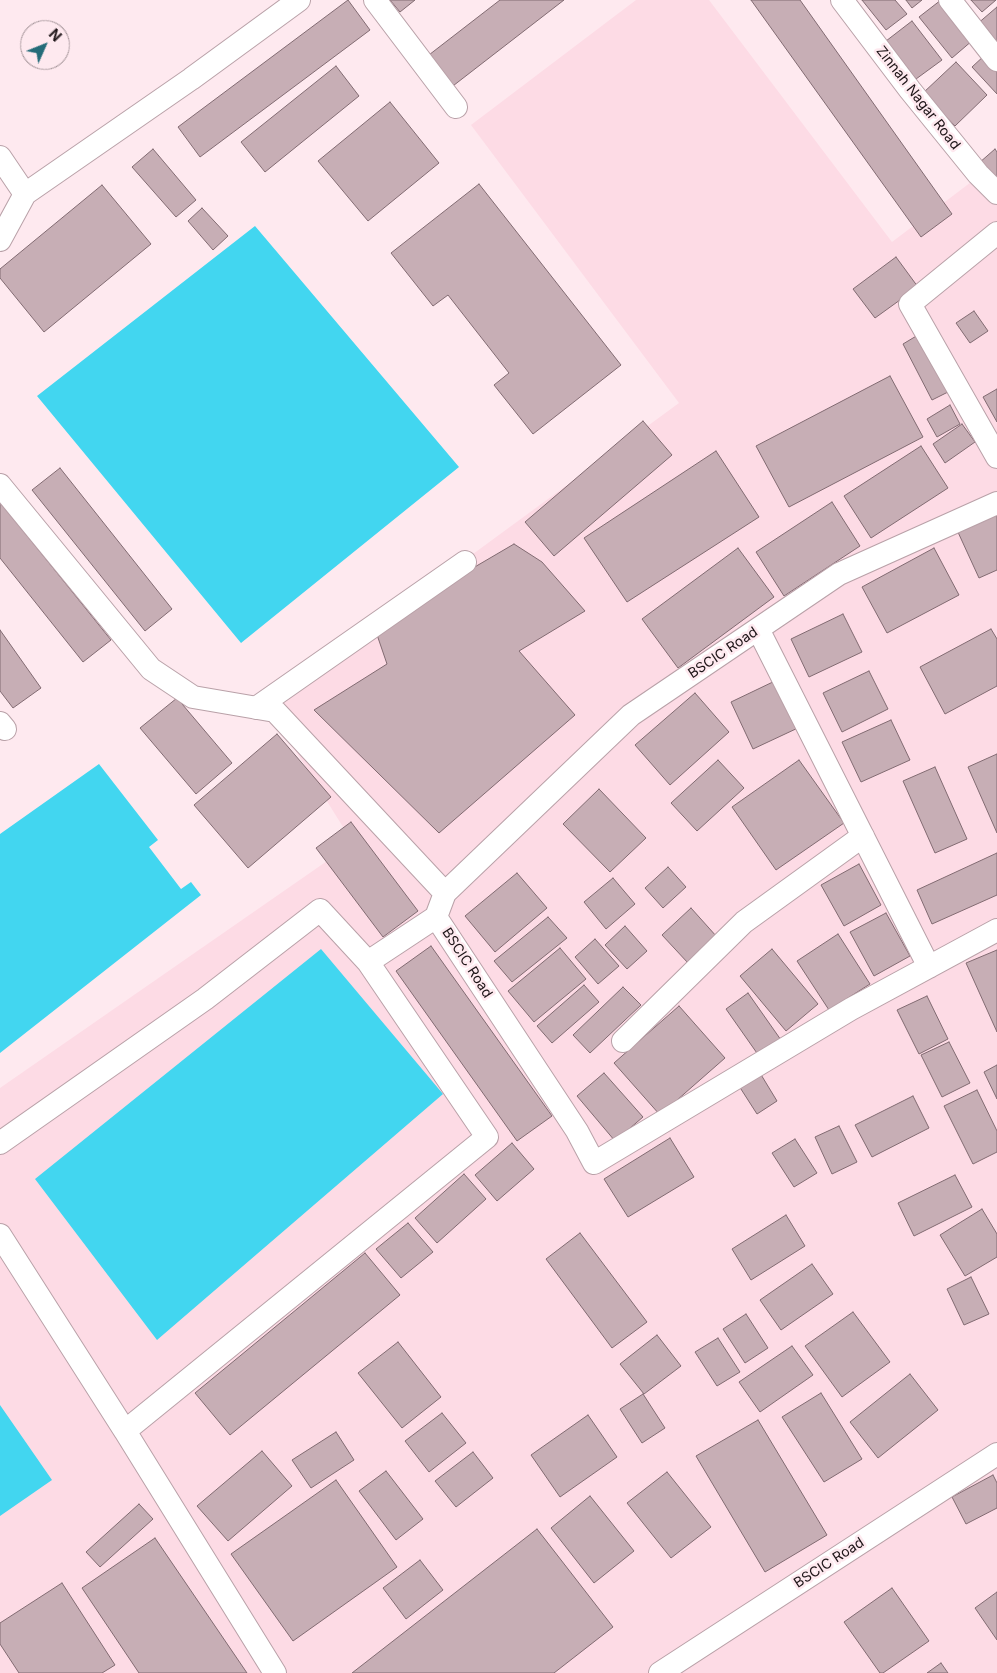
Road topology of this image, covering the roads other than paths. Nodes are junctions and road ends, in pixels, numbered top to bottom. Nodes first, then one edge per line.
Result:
1 (299, 0) edge
2 (375, 0) edge
3 (842, 0) edge
4 (950, 0) edge
5 (997, 60) edge
6 (456, 107) dead end
7 (0, 158) edge
8 (997, 193) edge
9 (25, 194) junction
10 (997, 233) edge
11 (0, 240) edge
12 (997, 457) edge
13 (0, 485) edge
14 (997, 503) edge
15 (464, 562) dead end
16 (758, 629) junction
17 (256, 708) junction
18 (863, 836) junction
19 (445, 893) junction
20 (436, 916) junction
21 (997, 930) edge
22 (368, 962) junction
23 (929, 967) junction
24 (623, 1041) dead end
25 (0, 1143) edge
26 (0, 1235) edge
27 (125, 1431) junction
28 (997, 1454) edge
29 (275, 1673) edge
30 (660, 1673) edge

1 - 9 street
2 - 6 street
3 - 8 street, Zinnah Nagar Road
4 - 5 street
7 - 9 street
9 - 11 street
10 - 12 street
13 - 17 street
14 - 16 street, BSCIC Road
15 - 17 street
16 - 18 street
16 - 19 street, BSCIC Road
17 - 19 street
18 - 23 street
18 - 24 street
19 - 20 street, BSCIC Road
20 - 22 street
20 - 23 street, BSCIC Road
21 - 23 street, BSCIC Road
22 - 25 street
22 - 27 street
26 - 27 street
27 - 29 street
28 - 30 street, BSCIC Road

